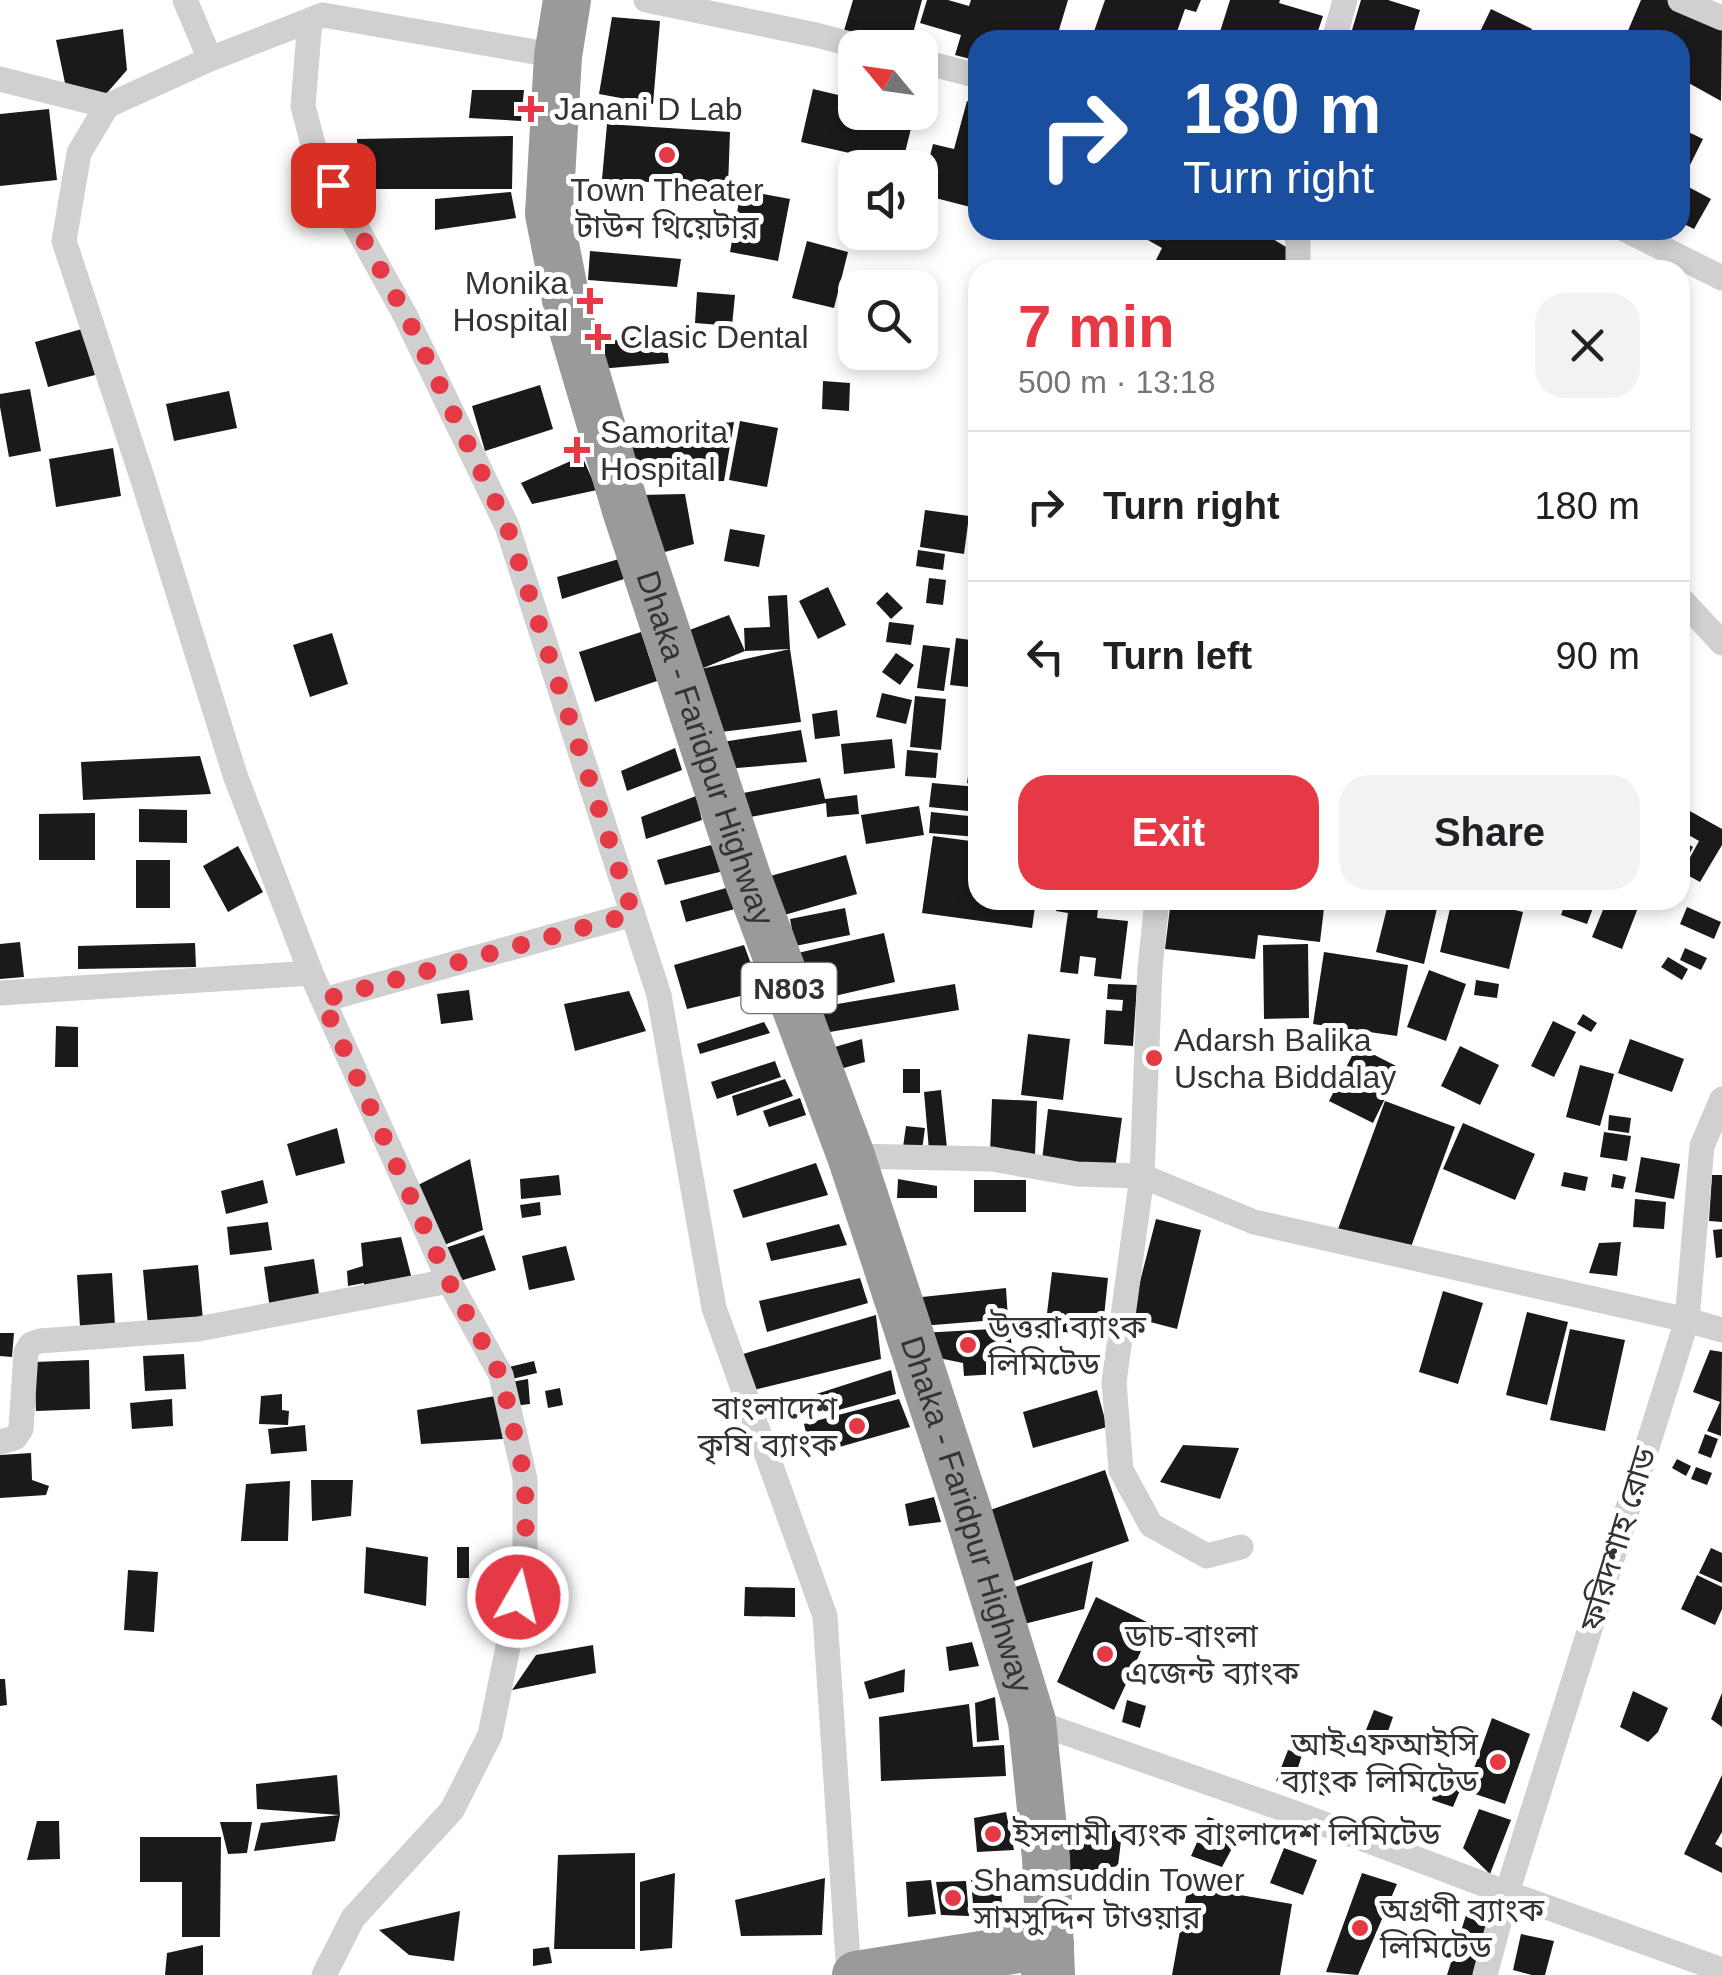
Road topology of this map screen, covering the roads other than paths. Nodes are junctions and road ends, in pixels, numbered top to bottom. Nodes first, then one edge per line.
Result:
1 (184, 0) edge
2 (567, 0) edge
3 (646, 0) edge
4 (1345, 0) edge
5 (1680, 0) edge
6 (316, 12) edge
7 (1722, 18) edge
8 (1337, 30) edge
9 (838, 40) edge
10 (558, 56) junction
11 (210, 59) junction
12 (938, 66) edge
13 (968, 73) edge
14 (0, 79) edge
15 (107, 106) junction
16 (1646, 240) edge
17 (1686, 260) edge
18 (1690, 262) edge
19 (1722, 278) edge
20 (1690, 609) edge
21 (1722, 643) edge
22 (1157, 910) edge
23 (633, 914) junction
24 (311, 973) junction
25 (0, 993) edge
26 (322, 1000) junction
27 (1722, 1099) edge
28 (851, 1156) junction
29 (1142, 1176) junction
30 (449, 1282) junction
31 (1687, 1320) junction
32 (1722, 1330) edge
33 (0, 1442) edge
34 (1241, 1547) dead end
35 (1032, 1721) junction
36 (1507, 1894) junction
37 (1049, 1965) edge
38 (1722, 1970) edge
39 (324, 1975) edge
40 (852, 1975) edge
41 (1485, 1975) edge

1 - 11 street
2 - 10 highway, Dhaka - Faridpur Highway / N803
3 - 9 street
4 - 8 street
5 - 7 street
6 - 10 street
6 - 11 street
6 - 23 street
10 - 28 highway, Dhaka - Faridpur Highway / N803
11 - 15 street
12 - 13 street
14 - 15 street
15 - 24 street
16 - 17 street
18 - 19 street
20 - 21 street
22 - 29 street
23 - 26 street
23 - 40 street
24 - 25 street
24 - 26 street
26 - 30 street
27 - 31 street, ফরিদশাহ রোড
28 - 29 street
28 - 35 highway, Dhaka - Faridpur Highway / N803
29 - 31 street
29 - 34 street
30 - 33 street
30 - 39 street
31 - 32 street
31 - 36 street, ফরিদশাহ রোড
35 - 36 street
35 - 37 highway, Dhaka - Faridpur Highway / N803
36 - 38 street
36 - 41 street, ফরিদশাহ রোড
37 - 40 highway, Dhaka - Faridpur Highway / N803

